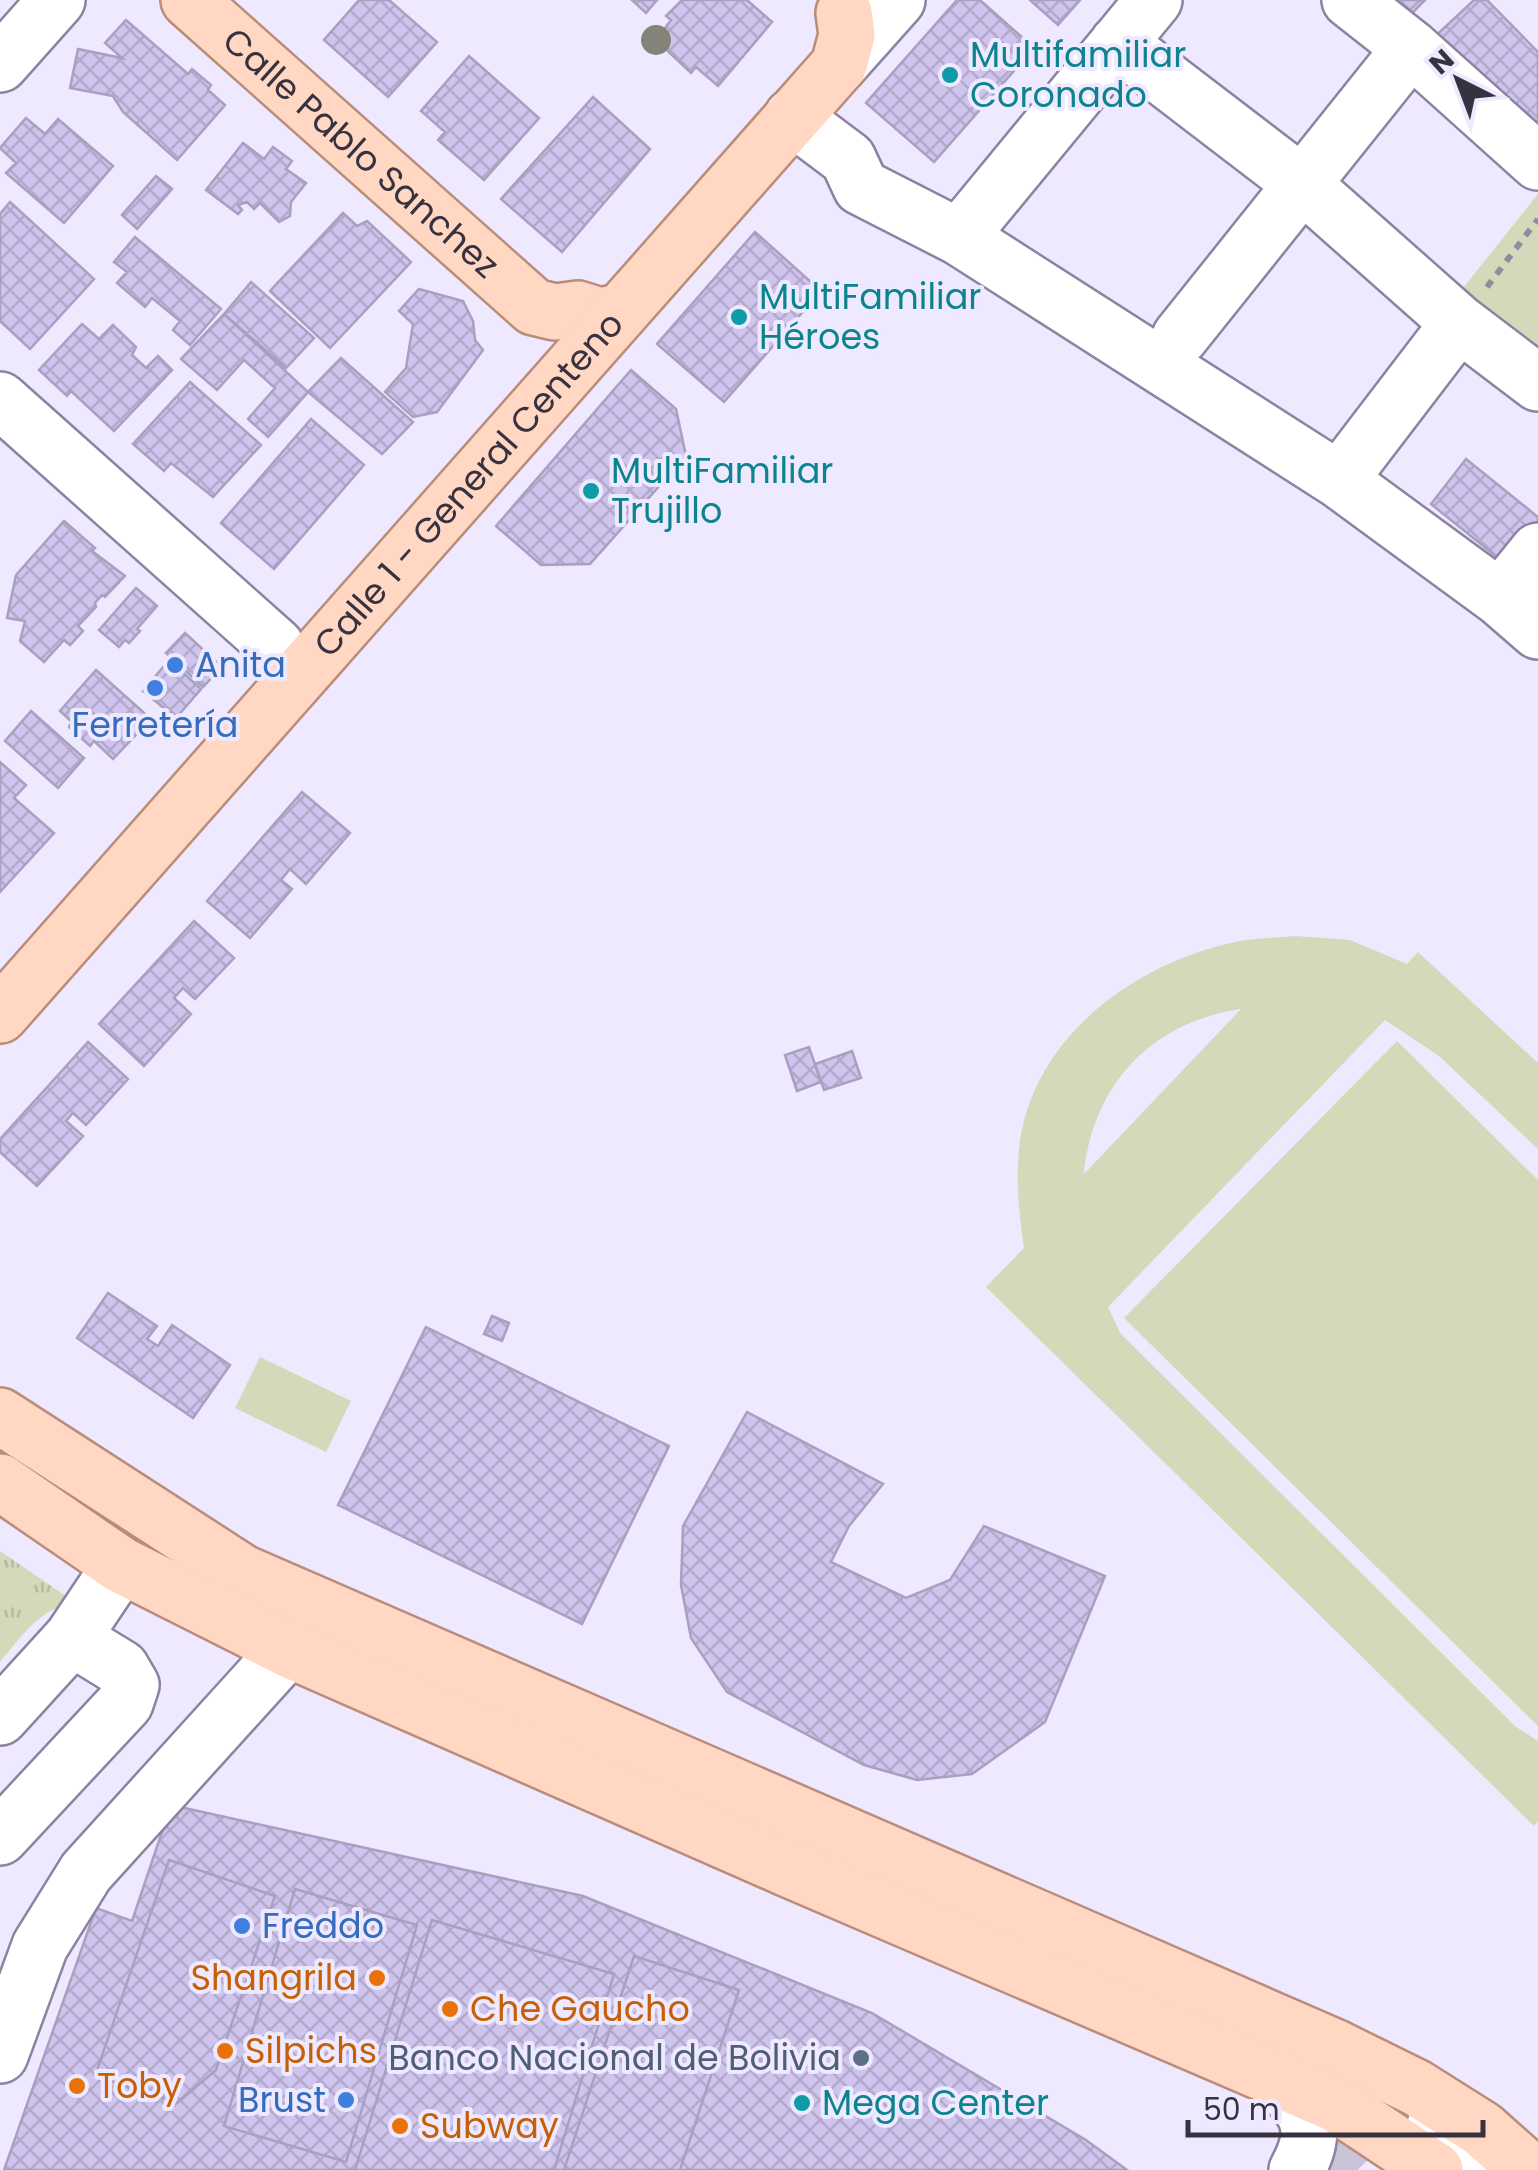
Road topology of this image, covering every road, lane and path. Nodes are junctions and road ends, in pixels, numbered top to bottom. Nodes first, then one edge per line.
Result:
1 (57, 0) edge
2 (189, 0) edge
3 (897, 0) edge
4 (1154, 0) edge
5 (1350, 0) edge
6 (842, 20) edge
7 (1118, 43) junction
8 (1410, 48) junction
9 (0, 64) edge
10 (792, 117) junction
11 (1538, 162) edge
12 (1301, 184) junction
13 (1538, 219) edge
14 (970, 224) junction
15 (567, 319) junction
16 (1459, 323) junction
17 (1180, 337) junction
18 (1538, 383) edge
19 (0, 400) edge
20 (1347, 470) junction
21 (425, 506) junction
22 (1526, 590) edge
23 (290, 658) junction
24 (4, 986) edge
25 (0, 1416) edge
26 (0, 1482) edge
27 (121, 1565) junction
28 (72, 1638) junction
29 (288, 1649) junction
30 (0, 1717) edge
31 (0, 1837) edge
32 (0, 2055) edge
33 (1272, 2076) junction
34 (1434, 2149) edge
35 (1297, 2170) edge
36 (1486, 2170) edge
37 (1528, 2170) edge

1 - 9 street
2 - 15 main road, Calle Pablo Sanchez
3 - 6 street, Calle 1 - General Centeno
4 - 7 street
5 - 8 street
6 - 10 main road, Calle 1 - General Centeno
6 - 15 main road, Calle 1 - General Centeno
7 - 12 street
7 - 14 street
8 - 11 street
8 - 12 street
10 - 14 street
10 - 15 main road, Calle 1 - General Centeno
12 - 16 street
12 - 17 street
13 - 16 path
14 - 17 street
14 - 20 street
15 - 21 main road, Calle 1 - General Centeno
15 - 21 main road, Calle 1 - General Centeno
16 - 18 street
16 - 20 street
17 - 20 street
19 - 23 street
20 - 22 street
21 - 23 main road, Calle 1 - General Centeno
23 - 24 main road, Calle 1 - General Centeno
25 - 37 main road
26 - 27 main road
27 - 28 street
27 - 29 main road
28 - 30 street
28 - 31 street
29 - 32 street
29 - 33 main road
33 - 34 main road
33 - 35 street
34 - 36 street

